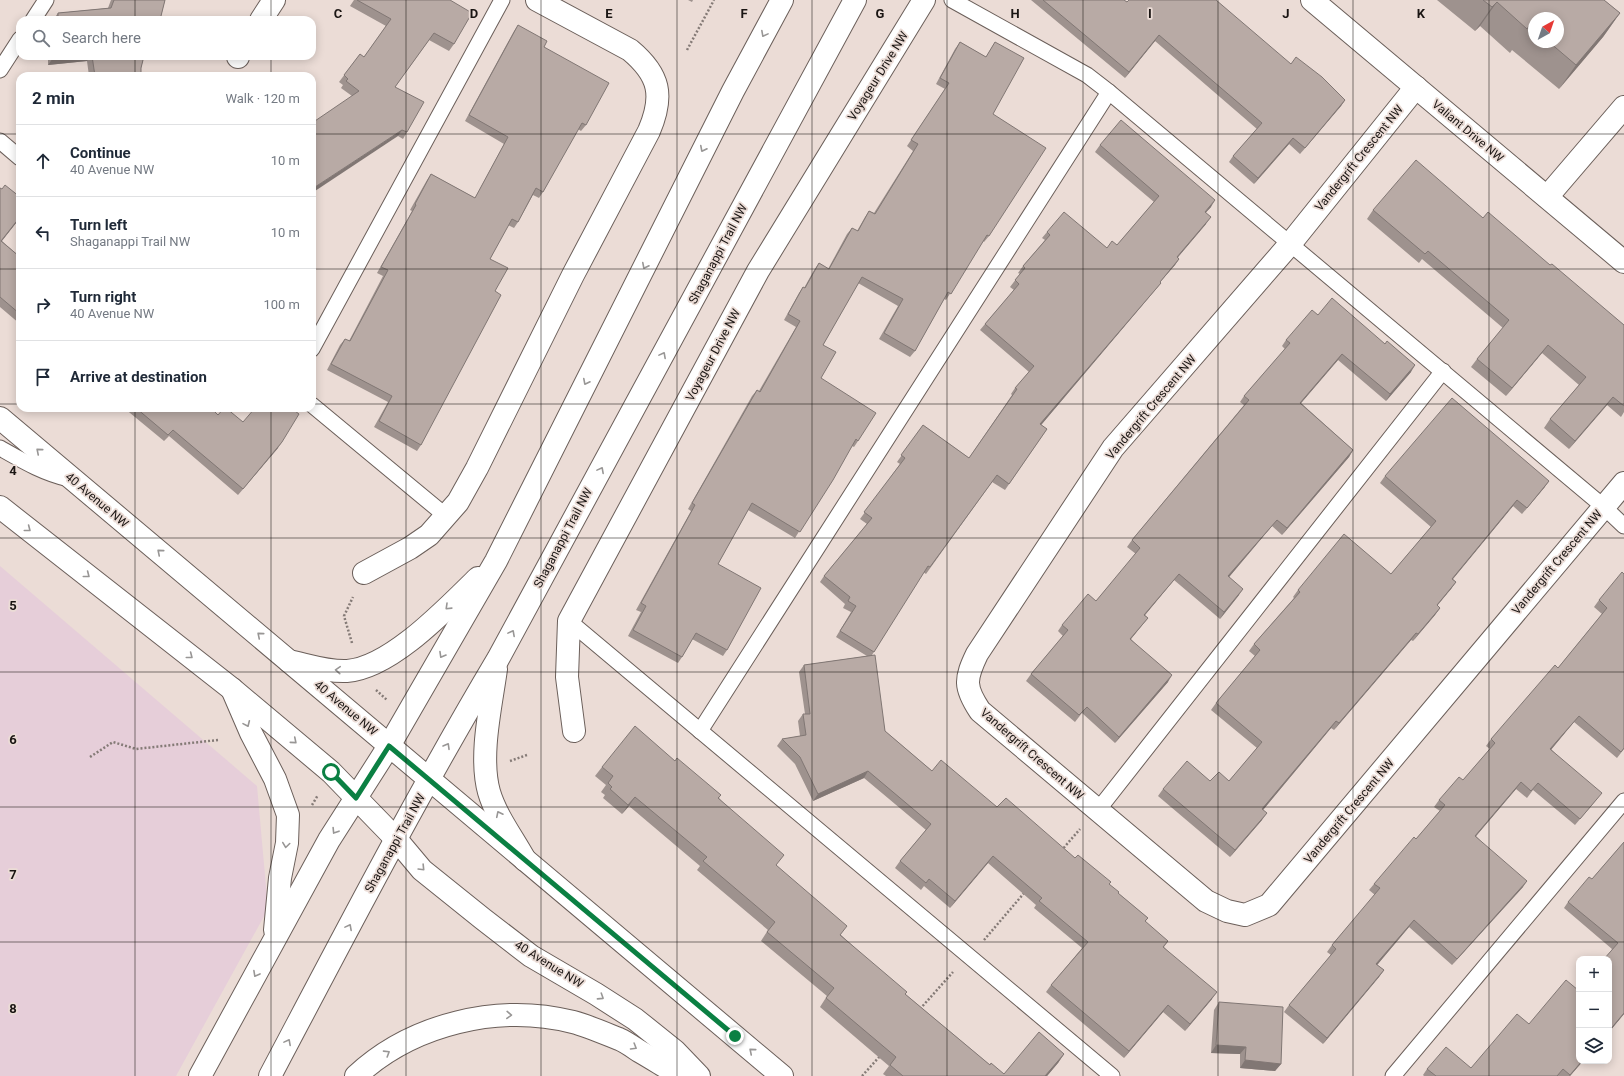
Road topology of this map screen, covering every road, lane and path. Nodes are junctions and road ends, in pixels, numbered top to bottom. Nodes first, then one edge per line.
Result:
1 (46, 0) edge
2 (274, 0) edge
3 (502, 0) edge
4 (537, 0) edge
5 (714, 0) edge
6 (782, 0) edge
7 (855, 0) edge
8 (924, 0) edge
9 (952, 0) edge
10 (1312, 0) edge
11 (36, 16) edge
12 (264, 16) edge
13 (16, 45) edge
14 (687, 50) dead end
15 (0, 70) edge
16 (1416, 87) junction
17 (1109, 92) junction
18 (1624, 107) edge
19 (0, 141) edge
20 (16, 155) edge
21 (1547, 197) junction
22 (1290, 244) junction
23 (1624, 262) edge
24 (316, 342) edge
25 (1443, 371) junction
26 (316, 408) edge
27 (0, 418) edge
28 (0, 448) edge
29 (74, 480) junction
30 (1624, 483) edge
31 (0, 507) edge
32 (1604, 507) junction
33 (446, 516) junction
34 (1624, 526) edge
35 (496, 561) junction
36 (364, 572) joint
37 (569, 621) junction
38 (353, 647) dead end
39 (498, 659) junction
40 (289, 660) junction
41 (232, 689) junction
42 (574, 730) dead end
43 (700, 731) junction
44 (218, 740) dead end
45 (389, 746) junction
46 (90, 757) dead end
47 (430, 781) junction
48 (320, 792) dead end
49 (356, 798) junction
50 (1624, 801) edge
51 (1098, 810) junction
52 (308, 812) dead end
53 (396, 839) junction
54 (525, 860) junction
55 (274, 940) junction
56 (200, 1076) edge
57 (270, 1076) edge
58 (356, 1076) edge
59 (681, 1076) edge
60 (699, 1076) edge
61 (782, 1076) edge
62 (1112, 1076) edge
63 (1393, 1076) edge

1 - 11 lane
2 - 12 street
3 - 24 lane
4 - 33 street
5 - 14 path
6 -> 35 street
39 -> 7 street, Shaganappi Trail NW
8 - 37 street, Voyageur Drive NW
9 - 17 lane
10 - 16 street, Valiant Drive NW
13 - 15 lane
16 - 21 street, Valiant Drive NW
16 - 22 street, Vandergrift Crescent NW
17 - 22 lane
17 - 43 lane
18 - 21 street
19 - 20 lane
21 - 23 street, Valiant Drive NW
22 - 25 lane
22 - 51 street, Vandergrift Crescent NW
25 - 32 lane
25 - 51 lane
26 - 33 lane
29 -> 27 street, 40 Avenue NW
28 - 29 lane
40 -> 29 street, 40 Avenue NW
30 - 32 street, Vandergrift Crescent NW
31 -> 41 street, 40 Avenue NW
32 - 34 lane
32 - 51 street, Vandergrift Crescent NW
33 - 36 street
35 -> 40 street
35 -> 45 street
36 - 38 path
37 - 42 street, Voyageur Drive NW
37 - 43 lane
47 -> 39 street, Shaganappi Trail NW
54 -> 39 street
40 - 45 street, 40 Avenue NW
41 -> 49 street, 40 Avenue NW
41 -> 55 street
43 - 62 lane
44 - 46 path
45 - 47 street, 40 Avenue NW
45 - 49 street
47 - 53 street, Shaganappi Trail NW
47 - 54 street, 40 Avenue NW
48 - 52 path
49 - 53 street, 40 Avenue NW
49 -> 55 street
50 - 63 lane
57 -> 53 street, Shaganappi Trail NW
53 -> 60 street, 40 Avenue NW
61 -> 54 street, 40 Avenue NW
55 -> 56 street
58 -> 59 street

